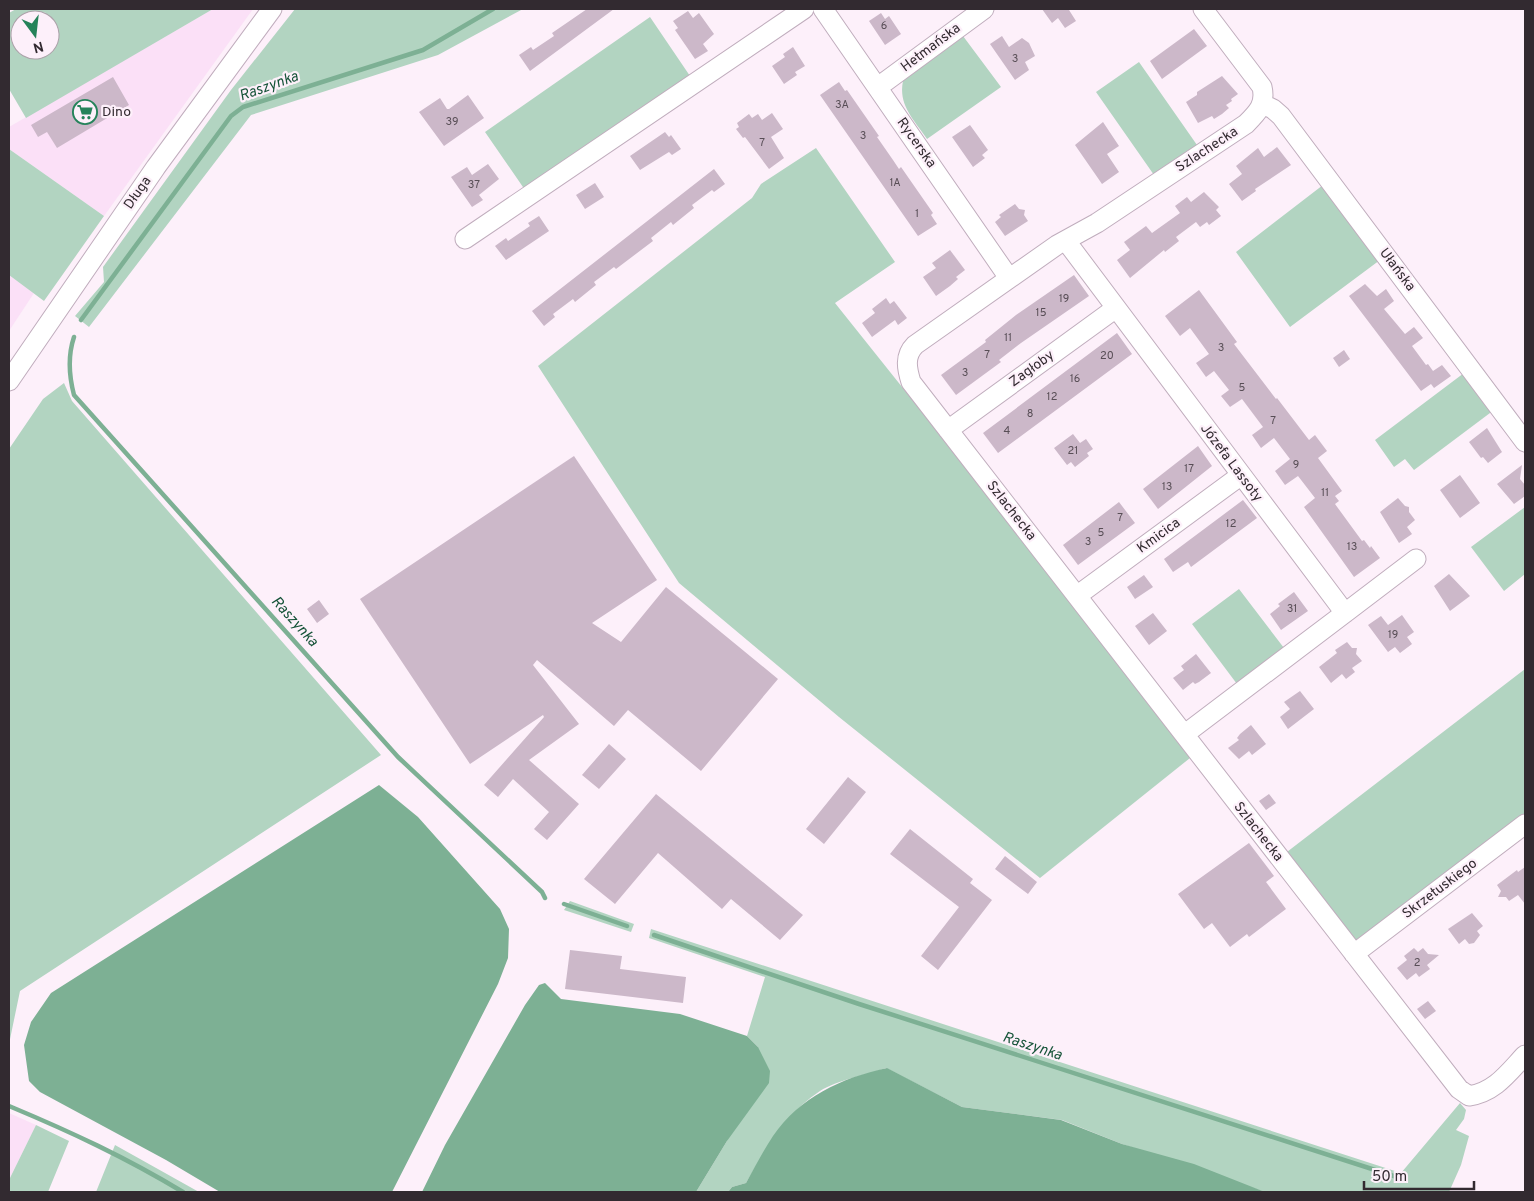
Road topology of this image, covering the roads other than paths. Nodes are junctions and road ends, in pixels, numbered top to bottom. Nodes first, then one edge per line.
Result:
1 (272, 9) edge
2 (804, 9) edge
3 (823, 9) edge
4 (984, 9) edge
5 (1203, 9) edge
6 (878, 88) junction
7 (1263, 104) junction
8 (465, 239) dead end
9 (1066, 241) junction
10 (1009, 278) junction
11 (1116, 308) junction
12 (9, 381) edge
13 (948, 430) junction
14 (1525, 442) edge
15 (1240, 476) junction
16 (1416, 559) dead end
17 (1078, 595) junction
18 (1345, 613) junction
19 (1185, 734) junction
20 (1525, 824) edge
21 (1354, 954) junction
22 (1525, 1055) edge

1 - 12 street, Długa
2 - 8 street
3 - 6 street, Rycerska
4 - 6 street, Hetmańska
5 - 7 street
6 - 10 street, Rycerska
7 - 9 street, Szlachecka
7 - 14 street, Ułańska
9 - 10 street, Szlachecka
9 - 11 street, Józefa Lassoty
10 - 13 street, Szlachecka
11 - 13 street, Zagłoby
11 - 15 street, Józefa Lassoty
13 - 17 street, Szlachecka
15 - 17 street, Kmicica
15 - 18 street, Józefa Lassoty
16 - 18 street
17 - 19 street, Szlachecka
18 - 19 street
19 - 21 street, Szlachecka
20 - 21 street, Skrzetuskiego
21 - 22 street, Szlachecka

